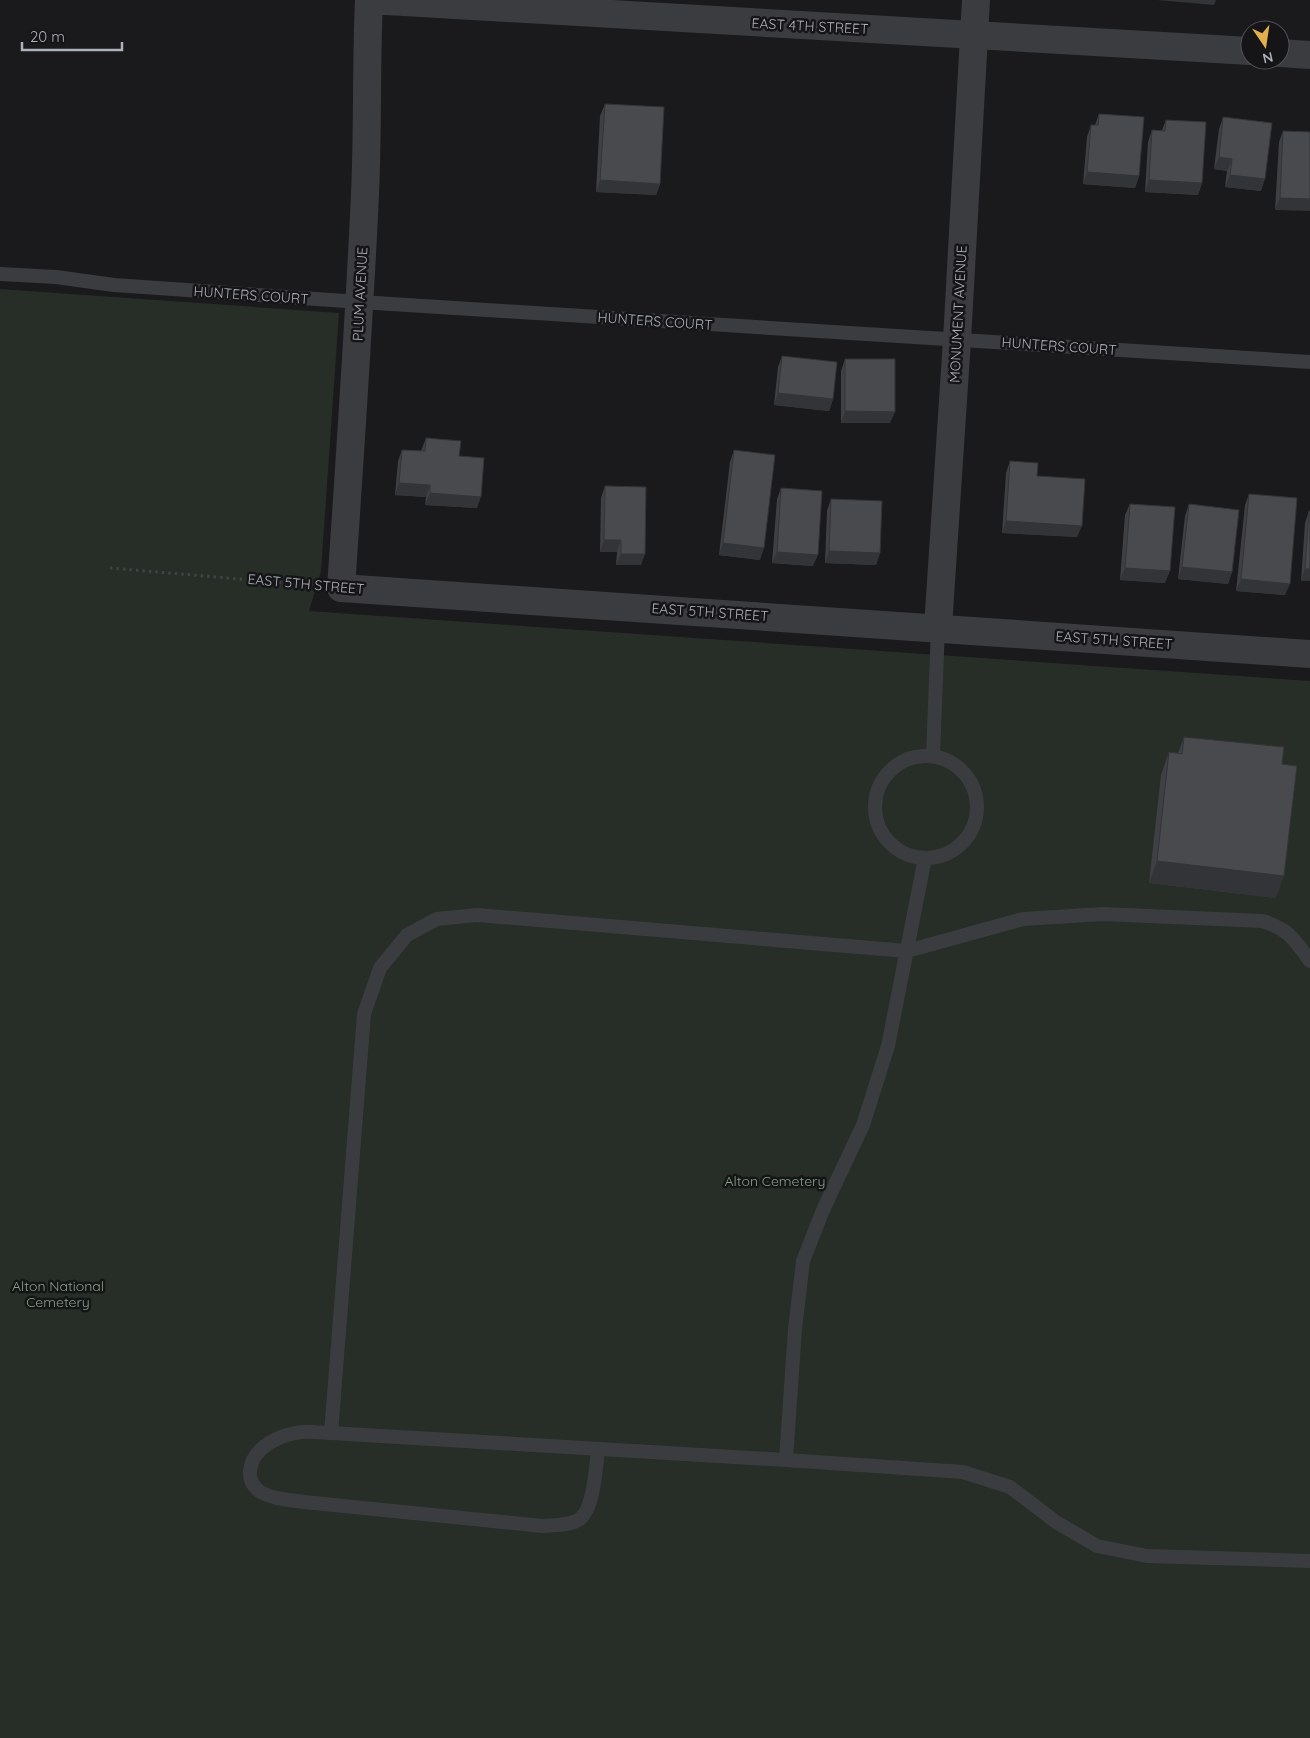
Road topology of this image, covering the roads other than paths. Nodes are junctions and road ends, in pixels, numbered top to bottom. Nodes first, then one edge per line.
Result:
1 (369, 0) edge
2 (976, 0) edge
3 (973, 35) junction
4 (1240, 50) edge
5 (1290, 54) edge
6 (1310, 55) edge
7 (0, 274) edge
8 (360, 302) junction
9 (957, 340) junction
10 (1310, 362) edge
11 (341, 588) joint
12 (938, 627) junction
13 (1310, 654) edge
14 (933, 756) junction
15 (925, 858) junction
16 (907, 951) junction
17 (1310, 961) edge
18 (331, 1433) junction
19 (598, 1449) junction
20 (786, 1460) junction
21 (1310, 1561) edge

1 - 3 street, EAST 4TH STREET
1 - 8 street, PLUM AVENUE
2 - 3 street, MONUMENT AVENUE
3 - 4 street, EAST 4TH STREET
3 - 9 street, MONUMENT AVENUE
5 - 6 street
7 - 8 lane, HUNTERS COURT
8 - 9 lane, HUNTERS COURT
8 - 11 street, PLUM AVENUE
9 - 10 lane, HUNTERS COURT
9 - 12 street, MONUMENT AVENUE
11 - 12 street, EAST 5TH STREET
12 - 13 street, EAST 5TH STREET
12 - 14 lane
14 - 15 lane
14 - 15 lane
15 - 16 lane
16 - 17 lane
16 - 18 lane
16 - 20 lane
18 - 19 lane
18 - 19 lane
19 - 20 lane
20 - 21 lane

